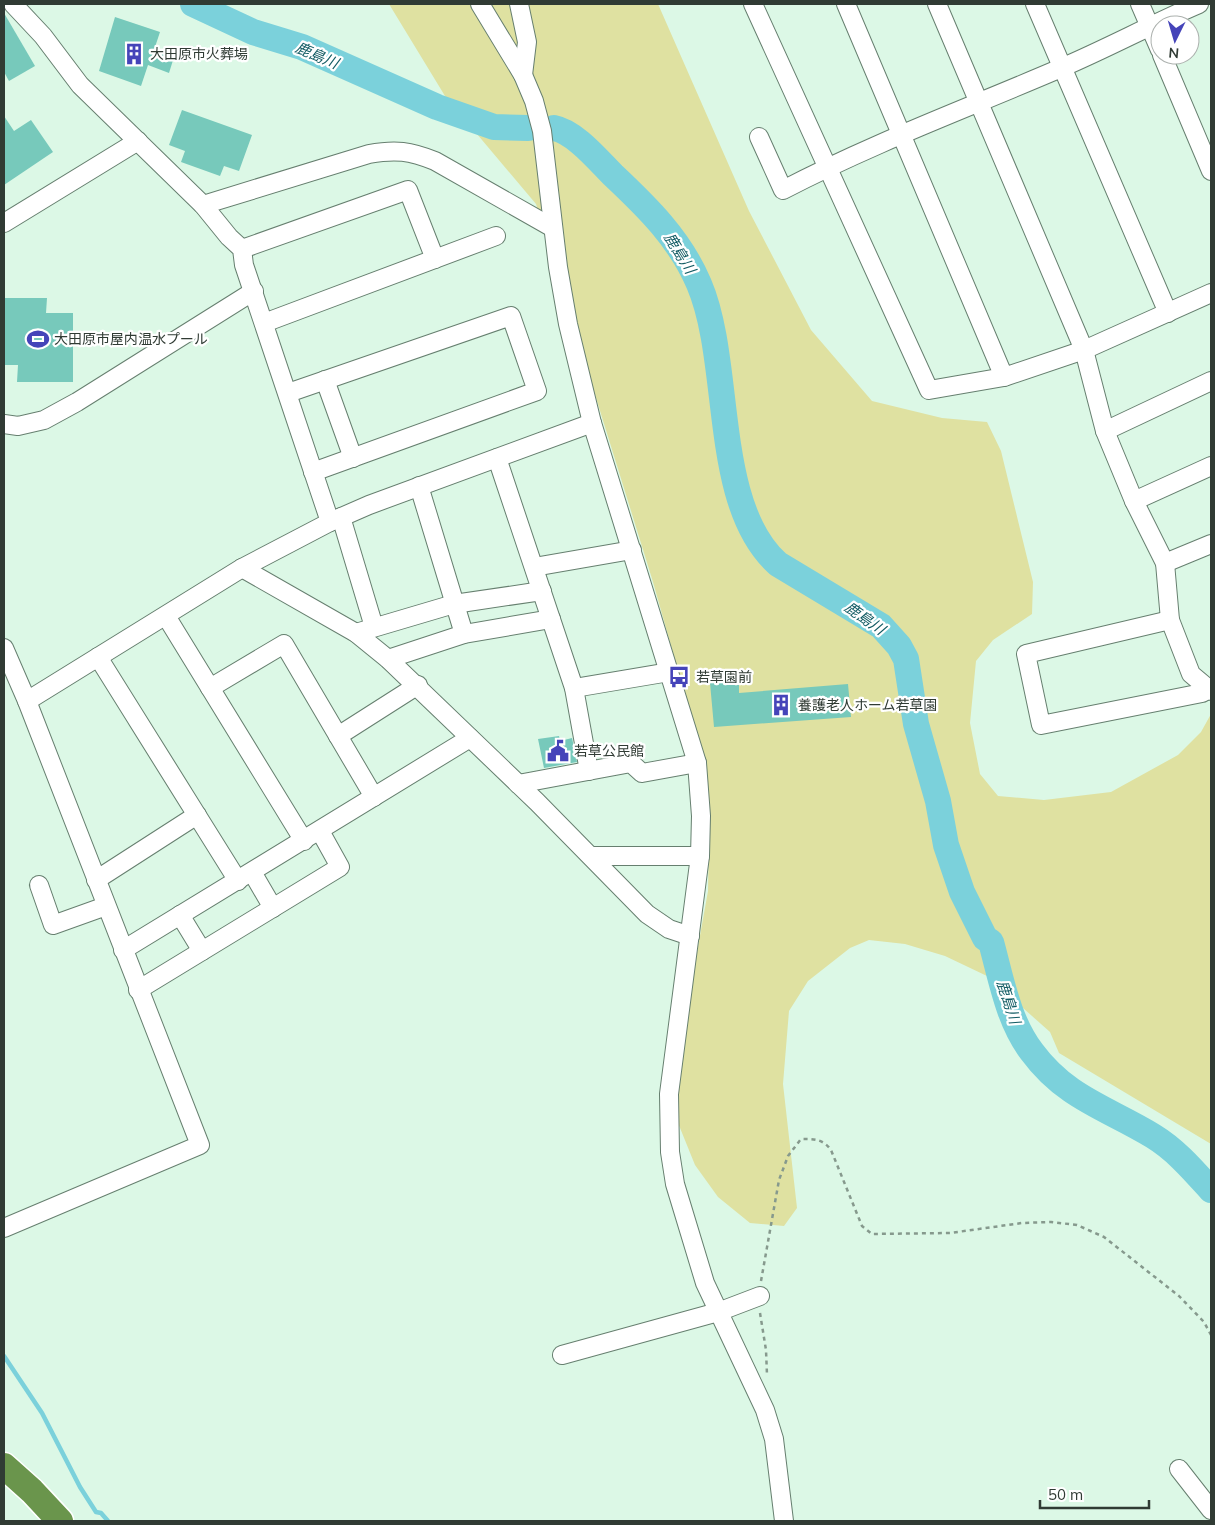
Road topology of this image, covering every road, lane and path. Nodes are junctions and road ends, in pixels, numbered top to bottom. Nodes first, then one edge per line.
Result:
1 (13, 4) edge
2 (480, 4) edge
3 (519, 4) edge
4 (753, 4) edge
5 (846, 4) edge
6 (937, 4) edge
7 (1035, 4) edge
8 (1140, 4) edge
9 (1199, 4) edge
10 (1173, 15) edge
11 (1150, 25) joint
12 (1166, 65) edge
13 (1063, 68) junction
14 (523, 75) junction
15 (980, 101) junction
16 (901, 134) junction
17 (759, 137) dead end
18 (138, 141) junction
19 (827, 167) junction
20 (1211, 171) edge
21 (204, 205) junction
22 (4, 223) edge
23 (553, 228) junction
24 (496, 236) dead end
25 (242, 249) junction
26 (435, 258) junction
27 (254, 291) junction
28 (1211, 293) edge
29 (1168, 313) junction
30 (264, 323) junction
31 (1084, 350) junction
32 (1004, 377) junction
33 (325, 380) junction
34 (1211, 381) edge
35 (288, 393) junction
36 (592, 423) junction
37 (4, 424) edge
38 (1105, 431) junction
39 (353, 458) junction
40 (497, 458) junction
41 (1211, 466) edge
42 (313, 472) junction
43 (419, 486) junction
44 (1134, 501) junction
45 (335, 519) junction
46 (1211, 544) edge
47 (632, 550) junction
48 (1164, 563) junction
49 (534, 567) junction
50 (242, 568) junction
51 (542, 591) junction
52 (454, 604) junction
53 (166, 616) junction
54 (551, 619) junction
55 (1170, 620) junction
56 (374, 627) junction
57 (356, 633) junction
58 (464, 634) junction
59 (4, 648) edge
60 (98, 657) junction
61 (388, 659) junction
62 (669, 672) junction
63 (418, 685) junction
64 (210, 688) junction
65 (574, 688) junction
66 (1210, 690) edge
67 (27, 701) junction
68 (338, 736) junction
69 (470, 738) junction
70 (697, 763) junction
71 (589, 771) junction
72 (518, 784) junction
73 (374, 796) junction
74 (197, 815) junction
75 (320, 831) junction
76 (304, 841) junction
77 (591, 856) junction
78 (700, 856) junction
79 (245, 876) junction
80 (96, 880) junction
81 (39, 885) dead end
82 (106, 906) junction
83 (273, 908) junction
84 (180, 915) junction
85 (690, 936) junction
86 (123, 950) junction
87 (202, 951) junction
88 (138, 990) junction
89 (4, 1228) edge
90 (760, 1296) junction
91 (718, 1312) junction
92 (1211, 1335) edge
93 (562, 1355) dead end
94 (765, 1410) junction
95 (4, 1466) edge
96 (1179, 1469) dead end
97 (1211, 1508) edge
98 (60, 1521) edge
99 (784, 1521) edge

1 - 18 street
2 - 14 street
3 - 14 street
4 - 19 street
5 - 16 street
6 - 15 street
7 - 13 street
8 - 11 street
9 - 10 street
11 - 13 street
12 - 20 street
13 - 15 street
13 - 29 street
14 - 23 street
15 - 16 street
15 - 31 street
16 - 19 street
16 - 32 street
17 - 19 street
18 - 21 street
18 - 22 street
19 - 32 street
21 - 23 street
21 - 25 street
23 - 36 street
24 - 26 street
25 - 26 street
25 - 27 street
26 - 30 street
27 - 30 street
27 - 37 street
28 - 29 street
29 - 31 street
30 - 35 street
31 - 32 street
31 - 38 street
33 - 35 street
33 - 39 street
33 - 39 street
34 - 38 street
35 - 42 street
36 - 40 street
36 - 47 street
38 - 44 street
39 - 42 street
40 - 43 street
40 - 49 street
41 - 44 street
42 - 45 street
43 - 45 street
43 - 52 street
44 - 48 street
45 - 50 street
45 - 56 street
46 - 48 street
47 - 49 street
47 - 62 street
48 - 55 street
49 - 51 street
50 - 53 street
50 - 57 street
51 - 52 street
51 - 54 street
52 - 56 street
52 - 58 street
53 - 60 street
53 - 64 street
54 - 58 street
54 - 65 street
55 - 66 street
55 - 66 street
56 - 57 street
57 - 61 street
58 - 61 street
59 - 67 street
60 - 67 street
60 - 74 street
61 - 63 street
62 - 65 street
62 - 70 street
63 - 68 street
63 - 69 street
64 - 68 street
64 - 76 street
65 - 71 street
67 - 80 street
68 - 73 street
69 - 72 street
69 - 73 street
70 - 71 street
70 - 78 street
71 - 72 street
72 - 77 street
73 - 75 street
74 - 79 street
74 - 80 street
75 - 76 street
75 - 83 street
76 - 79 street
77 - 78 street
77 - 85 street
78 - 85 street
79 - 83 street
79 - 84 street
80 - 82 street
81 - 82 street
82 - 86 street
83 - 87 street
84 - 86 street
84 - 87 street
85 - 91 street
86 - 88 street
87 - 88 street
88 - 89 street
90 - 91 street
90 - 92 path
90 - 94 path
91 - 93 street
91 - 94 street
94 - 99 street
95 - 98 highway
96 - 97 street

